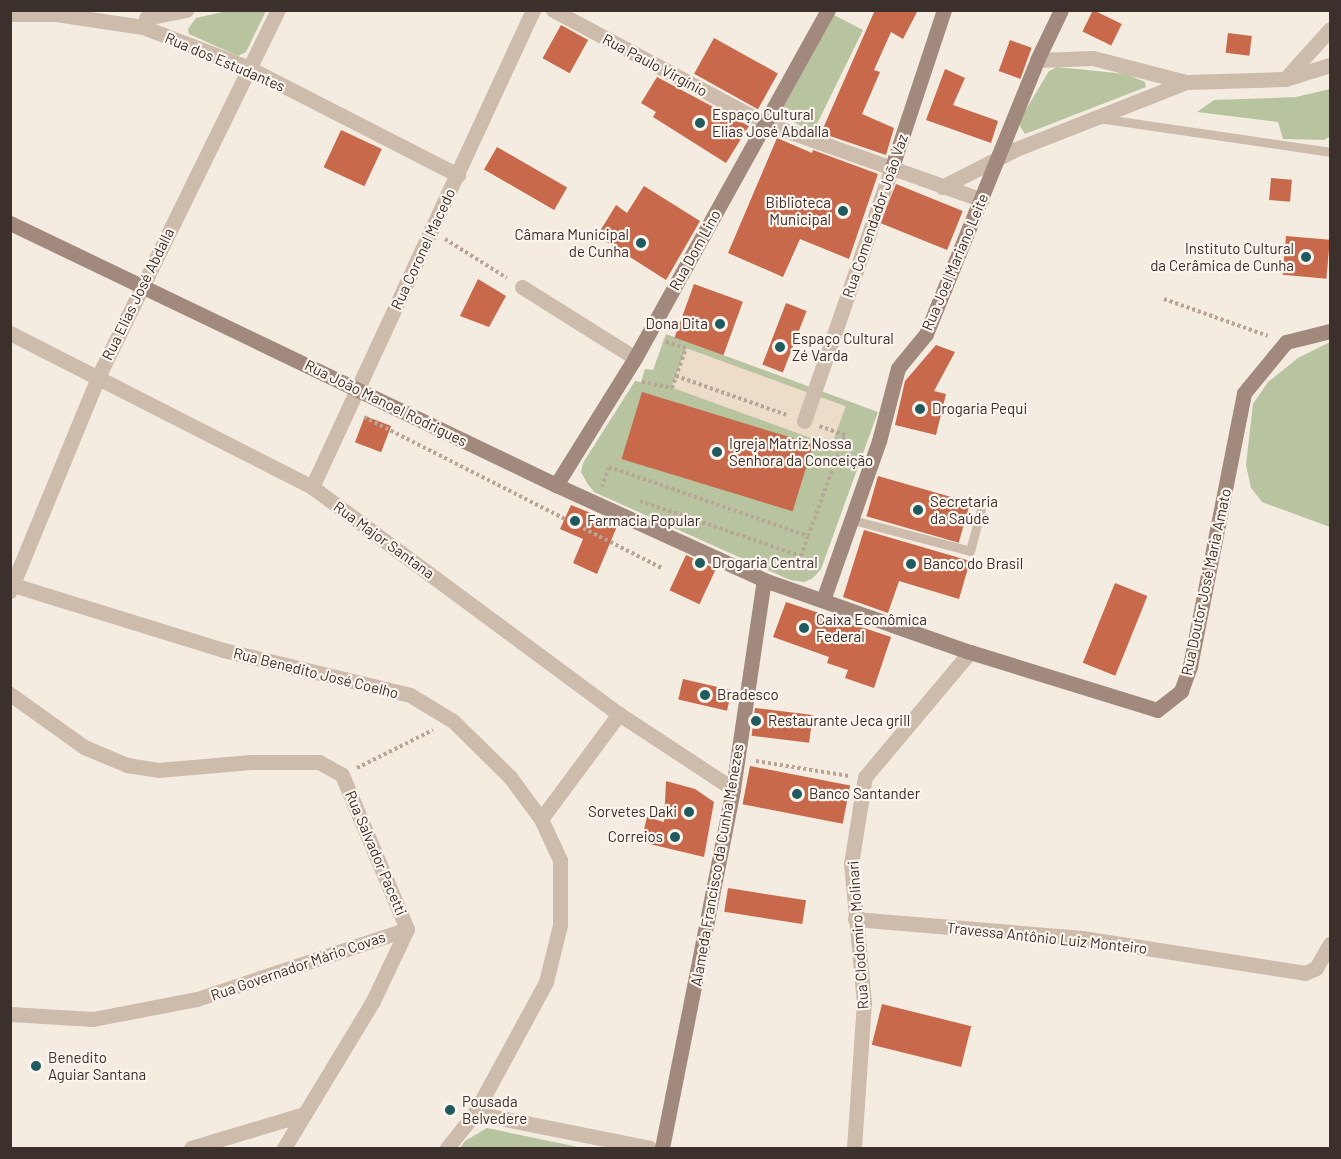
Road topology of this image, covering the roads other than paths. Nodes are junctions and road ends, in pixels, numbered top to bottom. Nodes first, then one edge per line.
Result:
1 (186, 10) edge
2 (278, 10) edge
3 (533, 10) edge
4 (553, 10) edge
5 (828, 10) edge
6 (944, 10) edge
7 (1061, 10) edge
8 (10, 14) edge
9 (145, 19) edge
10 (1330, 28) edge
11 (1037, 60) junction
12 (1330, 65) edge
13 (249, 68) junction
14 (1285, 79) junction
15 (1186, 82) junction
16 (1096, 118) junction
17 (765, 123) junction
18 (1330, 152) edge
19 (998, 158) junction
20 (891, 170) junction
21 (458, 175) junction
22 (942, 188) junction
23 (982, 200) junction
24 (10, 223) edge
25 (142, 285) junction
26 (522, 287) road end
27 (1330, 331) edge
28 (10, 333) edge
29 (635, 358) junction
30 (99, 375) junction
31 (357, 389) junction
32 (804, 421) road end
33 (556, 485) junction
34 (312, 487) junction
35 (981, 509) dead end
36 (853, 520) junction
37 (764, 580) junction
38 (11, 587) edge
39 (823, 600) junction
40 (970, 652) junction
41 (10, 694) edge
42 (619, 714) junction
43 (733, 789) junction
44 (541, 819) junction
45 (855, 919) junction
46 (407, 929) junction
47 (1330, 944) edge
48 (10, 1014) edge
49 (475, 1113) junction
50 (301, 1115) junction
51 (191, 1149) edge
52 (284, 1149) edge
53 (447, 1149) edge
54 (650, 1149) edge
55 (663, 1149) edge
56 (854, 1149) edge

1 - 9 street
2 - 13 street, Rua Elias José Abdalla
3 - 21 street, Rua Coronel Macedo
4 - 17 street, Rua Paulo Virgínio
5 - 17 street, Rua Dom Lino
6 - 20 street, Rua Comendador João Vaz
7 - 11 street, Rua Joel Mariano Leite
8 - 9 street, Rua dos Estudantes
9 - 13 street, Rua dos Estudantes
10 - 14 street
11 - 15 street
11 - 19 street, Rua Joel Mariano Leite
12 - 14 street
13 - 21 street, Rua dos Estudantes
13 - 25 street, Rua Elias José Abdalla
14 - 15 street
15 - 16 street
16 - 18 lane
16 - 19 street
17 - 20 street, Rua Paulo Virgínio
17 - 29 street, Rua Dom Lino
19 - 22 street
19 - 23 street, Rua Joel Mariano Leite
20 - 22 street, Rua Paulo Virgínio
20 - 32 street, Rua Comendador João Vaz
21 - 31 street, Rua Coronel Macedo
22 - 23 street, Rua Paulo Virgínio
23 - 36 street, Rua Joel Mariano Leite
24 - 25 street, Rua João Manoel Rodrigues
25 - 30 street, Rua Elias José Abdalla
25 - 31 street, Rua João Manoel Rodrigues
26 - 29 street
27 - 40 street, Rua Doutor José Maria Amato
28 - 30 street, Rua Major Santana
29 - 33 street, Rua Dom Lino
30 - 34 street, Rua Major Santana
30 - 38 street, Rua Elias José Abdalla
31 - 33 street, Rua João Manoel Rodrigues
31 - 34 street, Rua Coronel Macedo
33 - 37 street, Rua João Manoel Rodrigues
34 - 42 street, Rua Major Santana
35 - 36 lane
36 - 39 street, Rua Joel Mariano Leite
37 - 39 street, Rua Doutor José Maria Amato
37 - 43 street, Alameda Francisco da Cunha Menezes
38 - 44 street, Rua Benedito José Coelho
39 - 40 street, Rua Doutor José Maria Amato
40 - 45 street, Rua Clodomiro Molinari
41 - 46 street, Rua Salvador Pacetti
42 - 43 street, Rua Major Santana
42 - 44 street
43 - 55 street, Alameda Francisco da Cunha Menezes
44 - 49 street, Rua Benedito José Coelho
45 - 47 street, Travessa Antônio Luiz Monteiro
45 - 56 street, Rua Clodomiro Molinari
46 - 48 street, Rua Governador Mário Covas
46 - 50 street, Rua Salvador Pacetti
49 - 53 street, Rua Benedito José Coelho
49 - 54 street
50 - 51 street
50 - 52 street, Rua Salvador Pacetti

